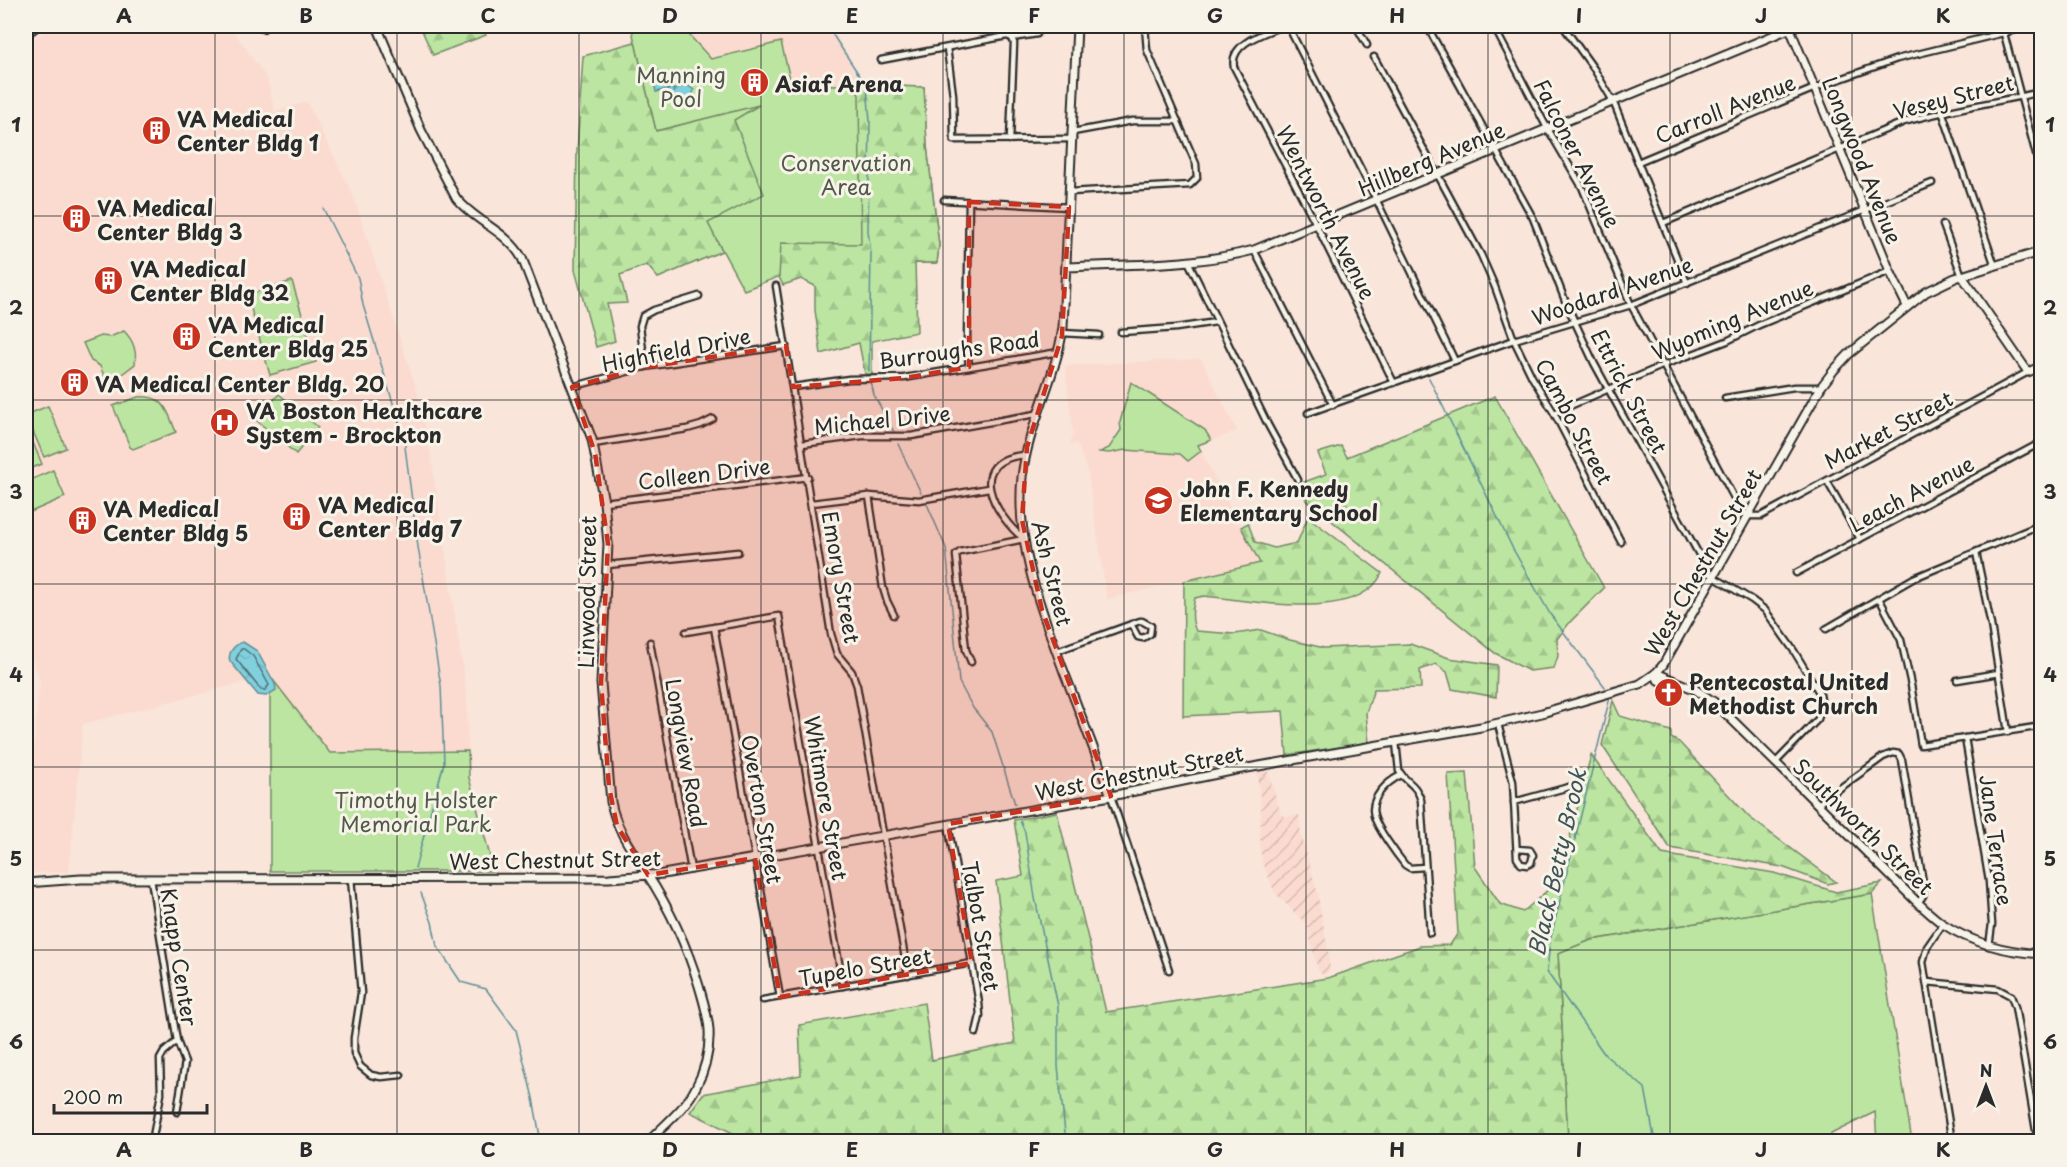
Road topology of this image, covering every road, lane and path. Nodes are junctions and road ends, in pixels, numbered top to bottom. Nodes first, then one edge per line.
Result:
1 (37, 26) edge
2 (378, 26) edge
3 (1077, 26) edge
4 (1145, 26) edge
5 (1282, 26) edge
6 (1288, 26) edge
7 (1356, 26) edge
8 (1427, 26) edge
9 (1563, 26) edge
10 (1792, 26) edge
11 (2002, 26) edge
12 (2032, 26) edge
13 (1494, 27) dead end
14 (2004, 32) junction
15 (26, 33) edge
16 (1037, 34) dead end
17 (1012, 38) junction
18 (1367, 45) dead end
19 (947, 48) junction
20 (1374, 57) dead end
21 (881, 60) dead end
22 (1815, 88) junction
23 (2042, 92) edge
24 (2022, 97) junction
25 (1613, 101) junction
26 (1942, 111) junction
27 (1178, 121) junction
28 (1547, 128) junction
29 (1073, 135) junction
30 (1010, 140) junction
31 (1840, 148) junction
32 (1495, 150) junction
33 (1638, 162) junction
34 (2040, 163) edge
35 (1438, 173) junction
36 (2042, 177) edge
37 (1932, 183) dead end
38 (1070, 192) junction
39 (1376, 199) junction
40 (944, 200) dead end
41 (969, 202) junction
42 (1070, 207) junction
43 (1866, 210) junction
44 (1663, 223) junction
45 (1316, 224) junction
46 (1943, 225) dead end
47 (1254, 250) junction
48 (2042, 251) edge
49 (1188, 261) junction
50 (1995, 266) junction
51 (1067, 267) junction
52 (1890, 271) junction
53 (1962, 276) junction
54 (1687, 283) junction
55 (776, 286) dead end
56 (699, 296) dead end
57 (1631, 305) junction
58 (1906, 306) junction
59 (1574, 321) junction
60 (1216, 322) junction
61 (1121, 332) dead end
62 (1062, 333) junction
63 (1099, 335) dead end
64 (1514, 340) junction
65 (786, 346) junction
66 (1059, 352) junction
67 (1455, 361) junction
68 (1664, 365) junction
69 (2042, 366) edge
70 (969, 367) junction
71 (645, 368) junction
72 (2028, 372) junction
73 (1394, 382) junction
74 (572, 387) junction
75 (793, 387) junction
76 (1821, 387) junction
77 (1609, 389) junction
78 (1725, 398) dead end
79 (1333, 405) junction
80 (1308, 413) dead end
81 (1554, 413) junction
82 (1036, 414) junction
83 (712, 419) dead end
84 (2042, 442) edge
85 (593, 444) junction
86 (802, 444) junction
87 (1025, 455) junction
88 (808, 477) junction
89 (1298, 480) dead end
90 (1827, 481) junction
91 (989, 488) junction
92 (869, 496) junction
93 (604, 502) junction
94 (812, 503) junction
95 (1748, 516) junction
96 (2041, 524) edge
97 (2042, 535) edge
98 (1024, 539) junction
99 (1860, 539) junction
100 (1621, 542) dead end
101 (738, 552) dead end
102 (1976, 552) junction
103 (607, 565) junction
104 (1796, 573) dead end
105 (1712, 576) junction
106 (1880, 600) junction
107 (894, 615) dead end
108 (1131, 624) junction
109 (714, 627) junction
110 (1826, 629) dead end
111 (686, 632) dead end
112 (650, 642) dead end
113 (1057, 651) junction
114 (971, 662) dead end
115 (2000, 673) junction
116 (1656, 674) junction
117 (1957, 680) dead end
118 (1498, 724) junction
119 (2042, 726) edge
120 (2008, 732) junction
121 (1965, 738) junction
122 (1396, 742) junction
123 (1775, 763) junction
124 (1401, 775) junction
125 (1576, 785) dead end
126 (1111, 796) junction
127 (1514, 802) junction
128 (1818, 804) junction
129 (948, 824) junction
130 (884, 836) junction
131 (820, 847) junction
132 (1517, 849) dead end
133 (755, 858) junction
134 (1425, 867) junction
135 (691, 870) junction
136 (648, 875) junction
137 (351, 878) junction
138 (151, 879) junction
139 (26, 883) edge
140 (1918, 903) junction
141 (1943, 924) junction
142 (1430, 933) dead end
143 (1989, 946) junction
144 (2042, 954) edge
145 (972, 963) junction
146 (1169, 970) dead end
147 (908, 975) junction
148 (1927, 982) junction
149 (843, 986) junction
150 (780, 997) junction
151 (763, 1000) dead end
152 (976, 1033) dead end
153 (177, 1041) junction
154 (401, 1075) dead end
155 (177, 1112) dead end
156 (2039, 1134) edge
157 (152, 1142) edge
158 (648, 1142) edge
159 (1952, 1142) edge
160 (2038, 1142) edge

1 - 15 street
2 - 74 street, Linwood Street
3 - 29 street, Ash Street
4 - 27 street
5 - 45 street, Wentworth Avenue
6 - 39 street
7 - 18 street
8 - 32 street, Ettrick Street
9 - 25 street
10 - 22 street, Longwood Avenue
10 - 25 street, Hillberg Avenue
11 - 14 street
12 - 14 street, Carroll Avenue
13 - 28 street, Falconer Avenue
14 - 22 street, Carroll Avenue
14 - 24 street
16 - 17 street
17 - 19 street
17 - 30 street
19 - 21 street
19 - 30 street
20 - 35 street, Cambo Street
22 - 31 street, Longwood Avenue
22 - 33 street, Carroll Avenue
23 - 24 street, Vesey Street
24 - 26 street, Vesey Street
24 - 34 street
25 - 28 street, Hillberg Avenue
25 - 33 street
26 - 31 street, Vesey Street
26 - 50 street
27 - 29 street
27 - 38 street
28 - 32 street, Hillberg Avenue
28 - 57 street, Falconer Avenue
29 - 30 street
29 - 38 street, Ash Street
31 - 43 street, Longwood Avenue
31 - 44 street, Vesey Street
32 - 35 street, Hillberg Avenue
32 - 59 street, Ettrick Street
33 - 44 street
34 - 36 street
35 - 39 street, Hillberg Avenue
35 - 64 street, Cambo Street
37 - 43 street, Woodard Avenue
38 - 42 street, Ash Street
39 - 45 street, Hillberg Avenue
39 - 67 street
40 - 41 street
41 - 42 street
41 - 70 street
42 - 51 street, Ash Street
43 - 52 street, Longwood Avenue
43 - 54 street, Woodard Avenue
44 - 54 street
45 - 47 street, Hillberg Avenue
45 - 73 street, Wentworth Avenue
46 - 53 street
47 - 49 street, Hillberg Avenue
47 - 79 street
48 - 50 street, West Chestnut Street
49 - 51 street, Hillberg Avenue
49 - 60 street
50 - 53 street, West Chestnut Street
51 - 62 street, Ash Street
52 - 58 street, Longwood Avenue
52 - 68 street, Wyoming Avenue
53 - 58 street, West Chestnut Street
53 - 72 street
54 - 57 street, Woodard Avenue
55 - 65 street, Emory Street
56 - 71 street
57 - 59 street, Woodard Avenue
57 - 68 street, Falconer Avenue
58 - 76 street, West Chestnut Street
59 - 64 street, Woodard Avenue
59 - 77 street, Ettrick Street
60 - 61 street
60 - 89 street
62 - 63 street
62 - 66 street, Ash Street
64 - 67 street, Woodard Avenue
64 - 81 street, Cambo Street
65 - 71 street, Highfield Drive
65 - 75 street, Emory Street
66 - 70 street, Burroughs Road
66 - 82 street, Ash Street
67 - 73 street, Woodard Avenue
68 - 77 street, Wyoming Avenue
68 - 95 street, Falconer Avenue
69 - 72 street, Market Street
70 - 75 street, Burroughs Road
71 - 74 street, Highfield Drive
72 - 90 street, Market Street
73 - 79 street, Woodard Avenue
74 - 85 street, Linwood Street
75 - 86 street, Emory Street
76 - 78 street
76 - 95 street, West Chestnut Street
77 - 81 street, Wyoming Avenue
77 - 105 street, Ettrick Street
79 - 80 street, Woodard Avenue
81 - 100 street, Cambo Street
82 - 86 street, Michael Drive
82 - 87 street, Ash Street
83 - 85 street
84 - 99 street, Leach Avenue
85 - 93 street, Linwood Street
86 - 88 street, Emory Street
87 - 91 street
87 - 98 street, Ash Street
88 - 93 street, Colleen Drive
88 - 94 street, Emory Street
90 - 95 street, Market Street
90 - 99 street
91 - 92 street
91 - 98 street
92 - 94 street
92 - 107 street
93 - 103 street, Linwood Street
94 - 130 street, Emory Street
95 - 105 street, West Chestnut Street
96 - 97 street
96 - 102 street
98 - 113 street, Ash Street
98 - 114 street
99 - 104 street, Leach Avenue
101 - 103 street
102 - 106 street
102 - 115 street
103 - 136 street, Linwood Street
105 - 116 street, West Chestnut Street
105 - 123 street
106 - 110 street
106 - 121 street
108 - 108 street
108 - 113 street
109 - 111 street
109 - 131 street, Whitmore Street
109 - 133 street, Overton Street
112 - 135 street, Longview Road
113 - 126 street, Ash Street
115 - 117 street
115 - 120 street
116 - 118 street, West Chestnut Street
116 - 123 street, Southworth Street
118 - 122 street, West Chestnut Street
118 - 127 street
119 - 120 street
120 - 121 street
121 - 143 street, Jane Terrace
122 - 124 street
122 - 126 street, West Chestnut Street
123 - 128 street, Southworth Street
124 - 134 street
124 - 134 street
125 - 127 street
126 - 129 street, West Chestnut Street
126 - 146 street, Ash Street
127 - 132 street
128 - 140 street, Southworth Street
128 - 140 street
129 - 130 street, West Chestnut Street
129 - 145 street, Talbot Street
130 - 131 street, West Chestnut Street
130 - 147 street, Emory Street
131 - 133 street, West Chestnut Street
131 - 149 street, Whitmore Street
133 - 135 street, West Chestnut Street
133 - 150 street, Overton Street
134 - 142 street
135 - 136 street, West Chestnut Street
136 - 137 street, West Chestnut Street
136 - 158 street, Linwood Street
137 - 138 street, West Chestnut Street
137 - 154 street
138 - 139 street, West Chestnut Street
138 - 153 street, Knapp Center
140 - 141 street, Southworth Street
141 - 143 street, Southworth Street
141 - 148 street
143 - 144 street, Southworth Street
145 - 147 street, Tupelo Street
145 - 152 street, Talbot Street
147 - 149 street, Tupelo Street
148 - 156 street
148 - 159 street
149 - 150 street, Tupelo Street
150 - 151 street, Tupelo Street
153 - 155 street, Knapp Center
153 - 157 street
156 - 160 street

